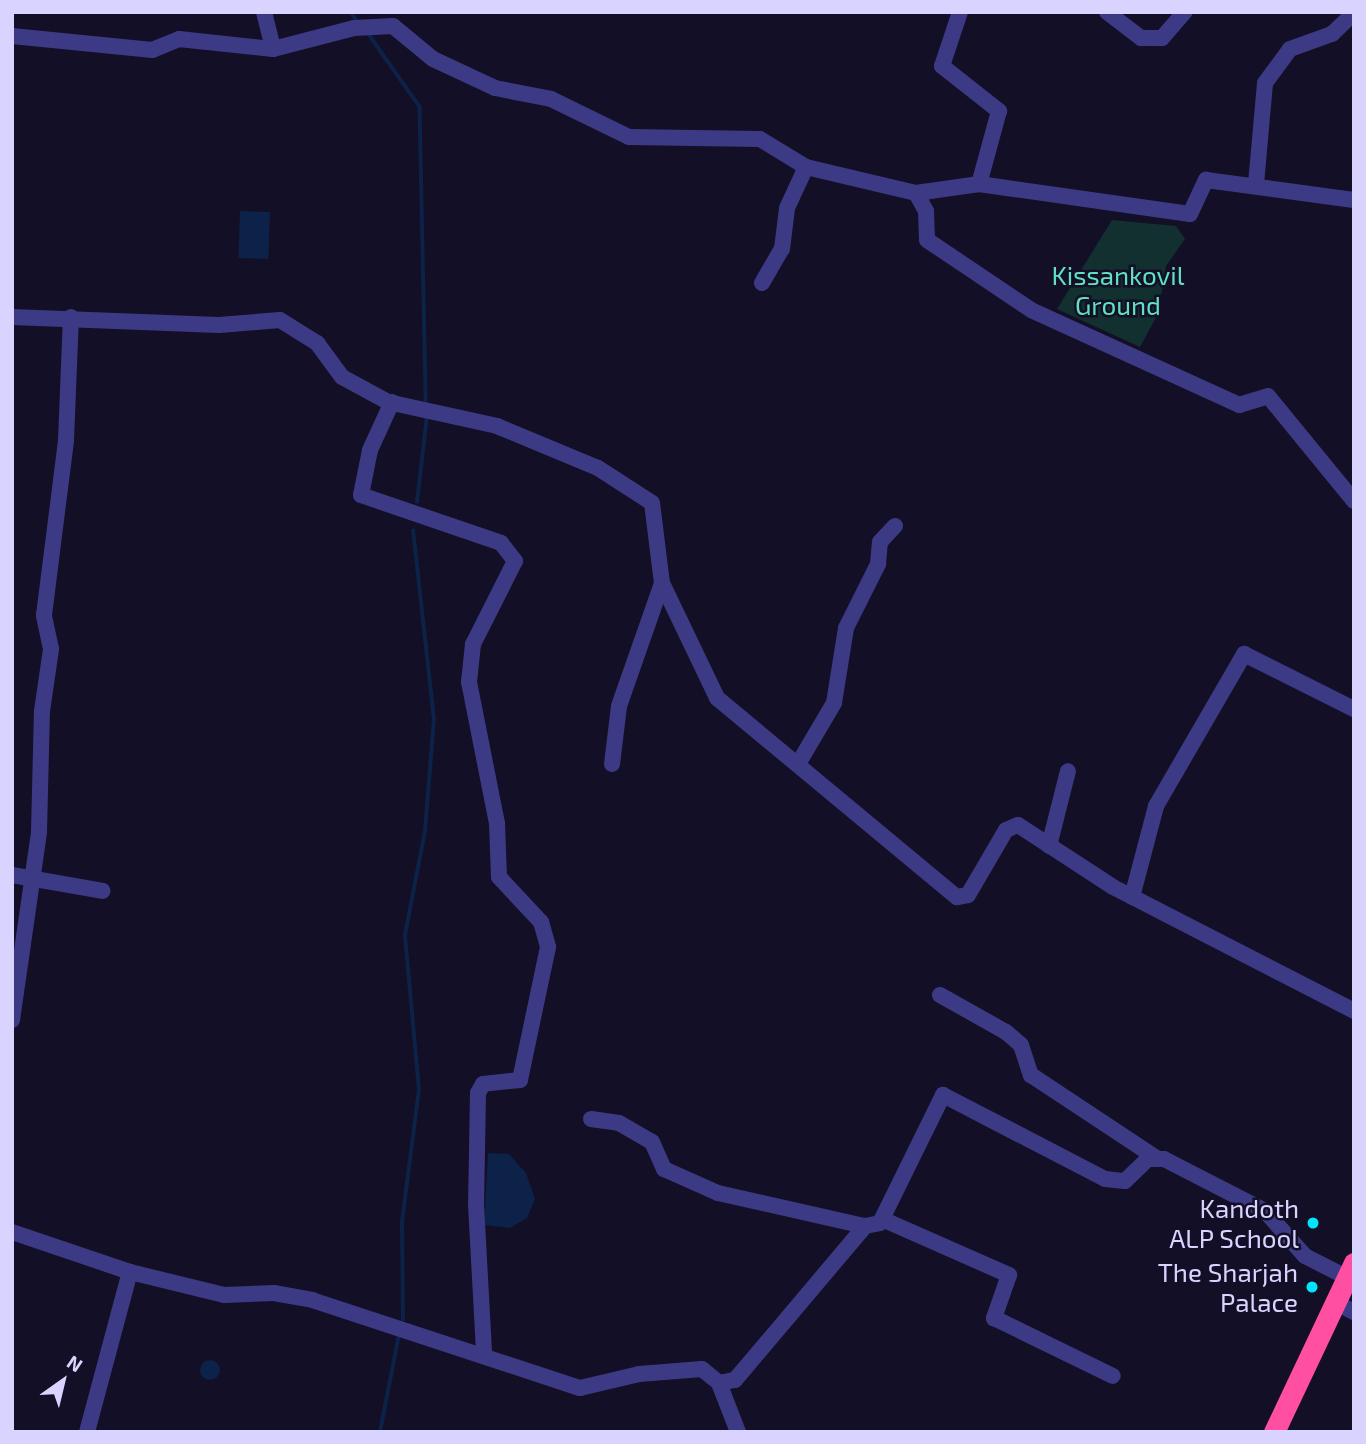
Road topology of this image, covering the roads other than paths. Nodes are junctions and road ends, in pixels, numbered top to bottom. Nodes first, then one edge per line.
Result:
1 (264, 12) edge
2 (960, 12) edge
3 (1107, 12) edge
4 (1185, 12) edge
5 (1354, 13) edge
6 (368, 23) edge
7 (12, 36) edge
8 (273, 49) junction
9 (806, 167) junction
10 (979, 184) junction
11 (1256, 184) junction
12 (916, 193) junction
13 (1354, 200) edge
14 (762, 283) dead end
15 (12, 317) edge
16 (71, 317) junction
17 (392, 402) junction
18 (1354, 501) edge
19 (895, 526) dead end
20 (662, 583) junction
21 (1354, 709) edge
22 (612, 764) dead end
23 (798, 764) junction
24 (1068, 771) dead end
25 (1049, 846) junction
26 (12, 875) edge
27 (33, 876) junction
28 (103, 891) dead end
29 (1132, 897) junction
30 (940, 995) dead end
31 (1354, 1011) edge
32 (12, 1020) edge
33 (591, 1119) dead end
34 (1158, 1159) junction
35 (882, 1219) junction
36 (865, 1226) junction
37 (12, 1232) edge
38 (1350, 1270) edge
39 (130, 1272) junction
40 (1345, 1307) edge
41 (484, 1353) junction
42 (1113, 1376) dead end
43 (719, 1383) junction
44 (88, 1432) edge
45 (738, 1432) edge
46 (1274, 1432) edge

1 - 8 street
2 - 10 street
3 - 4 street
5 - 11 street
6 - 8 street
6 - 9 street
7 - 8 street
9 - 12 street
9 - 14 street
10 - 11 street
10 - 12 street
11 - 13 street
12 - 18 street
15 - 16 street
16 - 17 street
16 - 27 street
17 - 20 street
17 - 41 street
19 - 23 street
20 - 22 street
20 - 23 street
21 - 29 street
23 - 25 street
24 - 25 street
25 - 29 street
26 - 27 street
27 - 28 street
27 - 32 street
29 - 31 street
30 - 34 street
33 - 36 street
34 - 35 street
34 - 38 street
35 - 36 street
35 - 42 street
36 - 43 street
37 - 39 street
38 - 40 highway
39 - 41 street
39 - 44 street
40 - 46 highway
41 - 43 street
43 - 45 street

